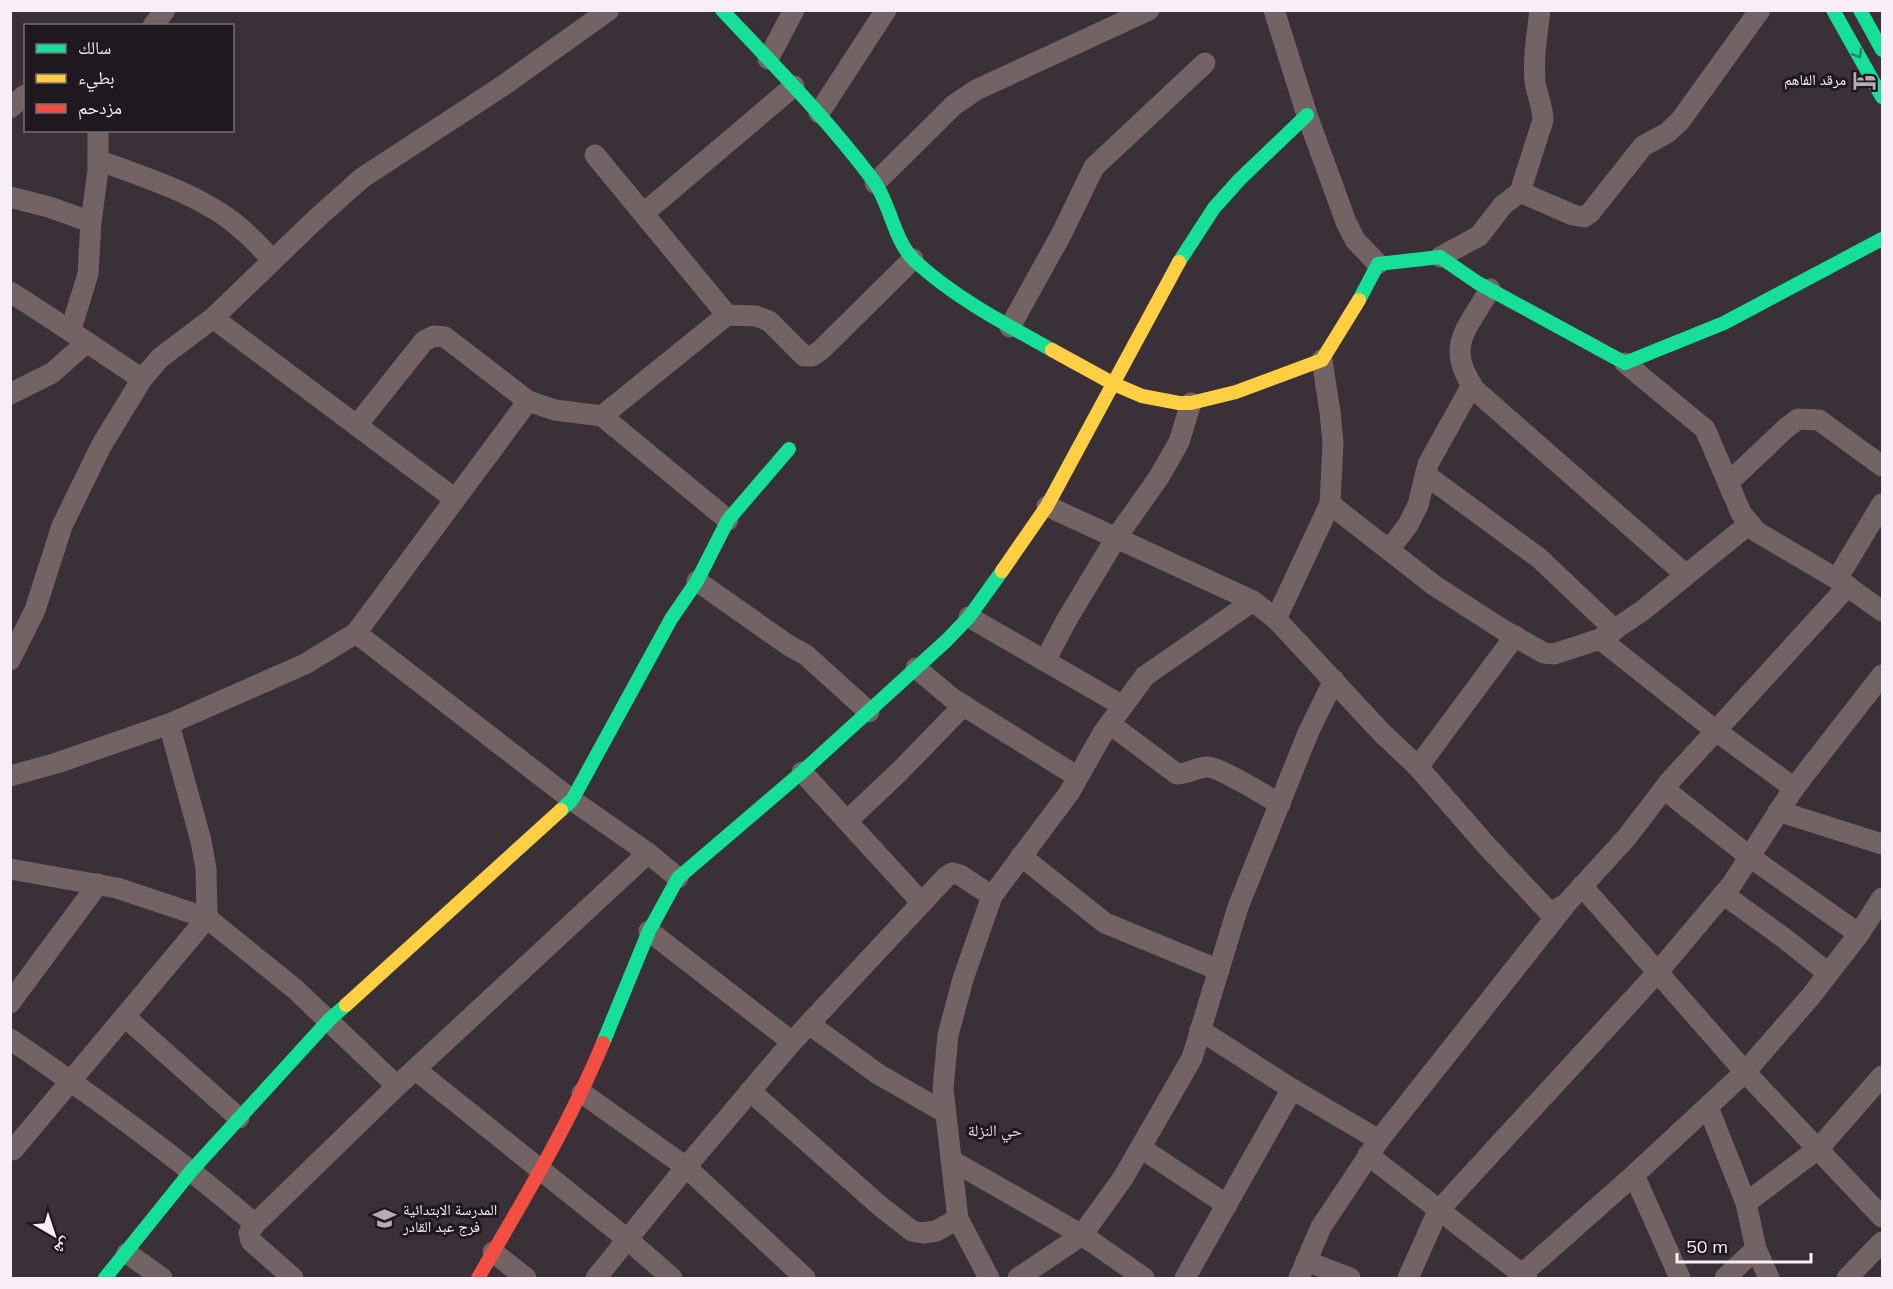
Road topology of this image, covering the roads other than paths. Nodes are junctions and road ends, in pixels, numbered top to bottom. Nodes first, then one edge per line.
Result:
1 (165, 10) edge
2 (609, 10) edge
3 (722, 10) edge
4 (794, 10) edge
5 (886, 10) edge
6 (1274, 10) edge
7 (1540, 10) edge
8 (1760, 10) edge
9 (1833, 10) edge
10 (1860, 10) edge
11 (1138, 13) edge
12 (154, 24) edge
13 (1882, 50) edge
14 (768, 58) junction
15 (1205, 63) dead end
16 (794, 86) junction
17 (24, 96) edge
18 (1882, 97) edge
19 (10, 108) edge
20 (819, 113) junction
21 (1307, 115) junction
22 (98, 132) edge
23 (595, 155) dead end
24 (98, 160) junction
25 (875, 183) junction
26 (1520, 192) junction
27 (10, 197) edge
28 (644, 213) junction
29 (91, 222) junction
30 (1882, 239) edge
31 (1440, 257) junction
32 (913, 259) junction
33 (272, 260) junction
34 (1378, 264) junction
35 (1490, 289) junction
36 (10, 292) edge
37 (727, 315) junction
38 (213, 318) junction
39 (1010, 327) junction
40 (78, 336) junction
41 (1322, 360) junction
42 (1625, 363) junction
43 (142, 380) junction
44 (1114, 384) junction
45 (1472, 386) junction
46 (10, 393) edge
47 (528, 401) junction
48 (1191, 403) junction
49 (602, 416) junction
50 (357, 425) junction
51 (789, 449) dead end
52 (1882, 466) edge
53 (1426, 475) junction
54 (1728, 483) junction
55 (455, 499) junction
56 (1330, 504) junction
57 (1882, 504) edge
58 (1047, 507) junction
59 (728, 520) junction
60 (1749, 524) junction
61 (1116, 538) junction
62 (1389, 550) junction
63 (1686, 575) junction
64 (697, 581) junction
65 (1842, 582) junction
66 (1253, 601) junction
67 (1882, 611) edge
68 (969, 617) junction
69 (1276, 619) junction
70 (356, 633) junction
71 (1608, 635) junction
72 (1515, 636) junction
73 (10, 660) edge
74 (1045, 661) junction
75 (916, 668) junction
76 (1882, 675) edge
77 (1334, 680) junction
78 (964, 705) junction
79 (1123, 706) junction
80 (869, 711) junction
81 (169, 724) junction
82 (1110, 724) junction
83 (1716, 731) junction
84 (1418, 767) junction
85 (802, 772) junction
86 (10, 776) edge
87 (1078, 777) junction
88 (1794, 788) junction
89 (1664, 789) junction
90 (572, 800) junction
91 (1280, 804) junction
92 (1778, 811) junction
93 (847, 821) junction
94 (1882, 844) edge
95 (648, 854) junction
96 (1021, 856) junction
97 (1750, 857) junction
98 (10, 869) edge
99 (678, 878) junction
100 (98, 884) junction
101 (1582, 886) junction
102 (1723, 894) junction
103 (992, 896) junction
104 (1882, 898) edge
105 (922, 903) junction
106 (1566, 904) junction
107 (207, 918) junction
108 (649, 931) junction
109 (1859, 934) junction
110 (1219, 970) junction
111 (1657, 973) junction
112 (1828, 973) junction
113 (10, 1003) edge
114 (125, 1017) junction
115 (329, 1020) junction
116 (809, 1024) junction
117 (1200, 1030) junction
118 (10, 1039) edge
119 (792, 1042) junction
120 (416, 1070) junction
121 (1745, 1072) junction
122 (1882, 1076) edge
123 (72, 1081) junction
124 (397, 1086) junction
125 (1292, 1089) junction
126 (750, 1091) junction
127 (582, 1093) junction
128 (1708, 1107) junction
129 (944, 1112) junction
130 (239, 1118) junction
131 (1141, 1148) junction
132 (1373, 1148) junction
133 (1819, 1148) junction
134 (13, 1150) dead end
135 (951, 1160) junction
136 (686, 1167) junction
137 (192, 1170) junction
138 (541, 1171) junction
139 (1634, 1175) junction
140 (1746, 1203) junction
141 (1227, 1205) junction
142 (1438, 1211) junction
143 (1882, 1217) edge
144 (958, 1219) junction
145 (255, 1224) junction
146 (1082, 1236) junction
147 (627, 1239) junction
148 (1882, 1242) edge
149 (1756, 1249) junction
150 (493, 1252) junction
151 (127, 1253) junction
152 (1303, 1270) edge
153 (1524, 1276) edge
154 (105, 1278) edge
155 (162, 1278) edge
156 (293, 1278) edge
157 (478, 1278) edge
158 (526, 1278) edge
159 (596, 1278) edge
160 (672, 1278) edge
161 (806, 1278) edge
162 (989, 1278) edge
163 (1018, 1278) edge
164 (1144, 1278) edge
165 (1185, 1278) edge
166 (1350, 1278) edge
167 (1408, 1278) edge
168 (1680, 1278) edge
169 (1725, 1278) edge
170 (1769, 1278) edge
171 (1847, 1278) edge

1 - 12 street
2 - 33 street
3 - 14 street
4 - 14 street
5 - 20 street
6 - 21 street
7 - 26 street
8 - 26 street
9 -> 18 street
10 - 13 street
11 - 25 street
14 - 16 street
15 - 39 street
16 - 20 street
16 - 28 street
17 - 19 street
20 - 25 street
21 - 34 street
21 - 44 street
22 - 24 street
23 - 28 street
24 - 29 street
24 - 33 street
25 - 32 street
26 - 31 street
27 - 29 street
28 - 37 street
29 - 40 street
30 - 42 street
31 - 34 street
31 - 35 street
32 - 37 street
32 - 39 street
33 - 38 street
34 - 41 street
35 - 42 street
35 - 45 street
36 - 40 street
37 - 49 street
38 - 43 street
38 - 50 street
39 - 44 street
40 - 43 street
40 - 46 street
41 - 48 street
41 - 56 street
42 - 54 street
43 - 73 street
44 - 48 street
44 - 58 street
45 - 53 street
45 - 63 street
47 - 49 street
47 - 50 street
47 - 55 street
48 - 61 street
49 - 59 street
50 - 55 street
51 - 59 street
52 - 54 street
53 - 62 street
53 - 71 street
54 - 60 street
55 - 70 street
56 - 62 street
56 - 69 street
57 - 65 street
58 - 61 street
58 - 68 street
59 - 64 street
60 - 63 street
60 - 65 street
61 - 66 street
61 - 74 street
62 - 72 street
63 - 71 street
64 - 80 street
64 - 90 street
65 - 67 street
65 - 83 street
66 - 69 street
66 - 79 street
68 - 74 street
68 - 75 street
69 - 77 street
70 - 81 street
70 - 90 street
71 - 72 street
71 - 83 street
72 - 84 street
74 - 79 street
75 - 78 street
75 - 80 street
76 - 88 street
77 - 84 street
77 - 91 street
78 - 87 street
78 - 93 street
79 - 82 street
80 - 85 street
81 - 86 street
81 - 107 street
82 - 87 street
82 - 91 street
83 - 88 street
83 - 89 street
84 - 106 street
85 - 93 street
85 - 99 street
87 - 96 street
88 - 92 street
89 - 97 street
89 - 101 street
90 - 95 street
90 - 115 street
91 - 110 street
92 - 94 street
92 - 97 street
93 - 105 street
95 - 99 street
95 - 120 street
96 - 103 street
96 - 110 street
97 - 102 street
97 - 109 street
98 - 100 street
99 - 108 street
100 - 107 street
100 - 113 street
101 - 106 street
101 - 111 street
102 - 111 street
102 - 112 street
103 - 105 street
103 - 129 street
104 - 109 street
105 - 116 street
106 - 132 street
107 - 114 street
107 - 115 street
108 - 119 street
108 - 127 street
109 - 112 street
110 - 117 street
111 - 121 street
111 - 142 street
112 - 121 street
114 - 123 street
114 - 130 street
115 - 124 street
115 - 130 street
116 - 119 street
116 - 129 street
117 - 125 street
117 - 131 street
118 - 123 street
119 - 126 street
120 - 124 street
120 - 138 street
121 - 128 street
121 - 133 street
122 - 133 street
123 - 134 street
123 - 137 street
124 - 145 street
125 - 132 street
125 - 141 street
126 - 136 street
126 - 144 street
127 - 136 street
127 - 138 street
128 - 139 street
128 - 140 street
129 - 135 street
130 - 137 street
131 - 141 street
131 - 146 street
132 - 142 street
132 - 152 street
133 - 140 street
133 - 143 street
135 - 144 street
135 - 146 street
136 - 147 street
136 - 161 street
137 - 145 street
137 - 151 street
138 - 147 street
138 - 150 street
139 - 153 street
139 - 168 street
140 - 149 street
141 - 165 street
142 - 153 street
142 - 167 street
144 - 162 street
145 - 156 street
146 - 163 street
146 - 164 street
147 - 159 street
147 - 160 street
148 - 171 street
149 - 169 street
149 - 170 street
150 - 157 street
150 - 158 street
151 - 154 street
151 - 155 street
152 - 166 street

